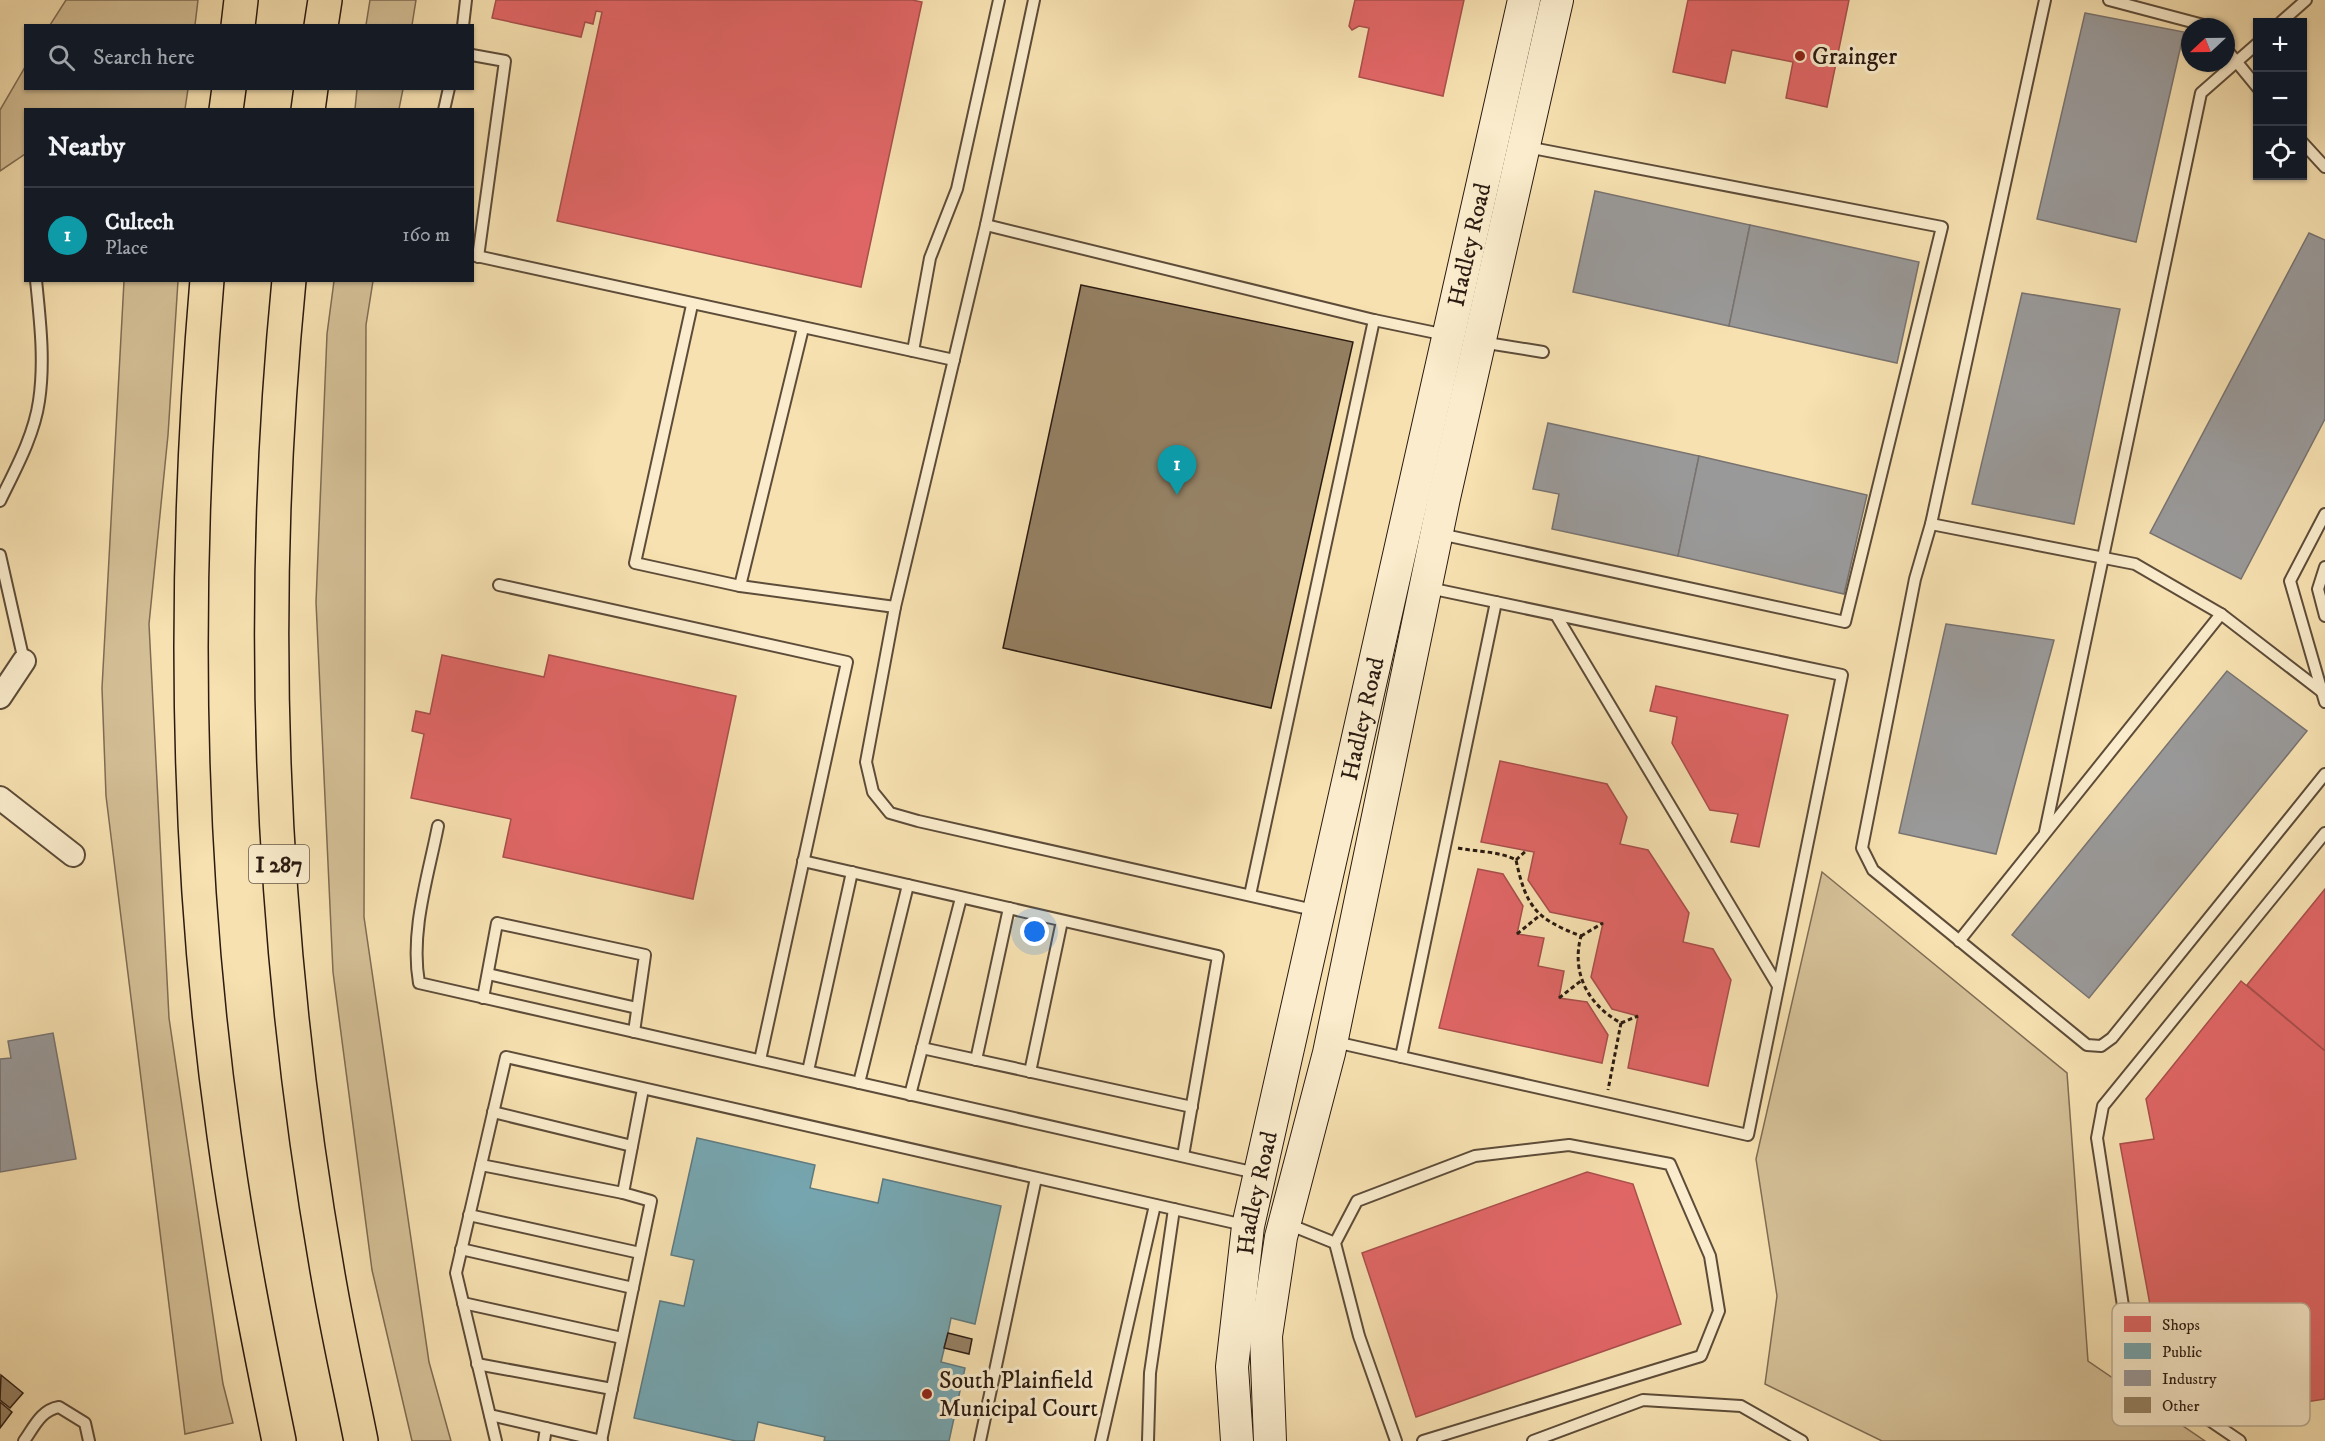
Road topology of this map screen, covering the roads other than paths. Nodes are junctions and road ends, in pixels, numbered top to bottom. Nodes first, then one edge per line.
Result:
1 (242, 0) edge
2 (325, 0) edge
3 (466, 0) edge
4 (999, 0) edge
5 (1034, 0) edge
6 (1524, 0) edge
7 (1557, 0) edge
8 (2045, 0) edge
9 (2109, 0) edge
10 (2306, 0) edge
11 (2286, 18) edge
12 (2181, 19) edge
13 (238, 24) edge
14 (321, 24) edge
15 (463, 24) edge
16 (2253, 47) edge
17 (474, 55) edge
18 (2236, 62) junction
19 (2253, 82) edge
20 (229, 90) edge
21 (311, 90) edge
22 (449, 90) edge
23 (226, 108) edge
24 (308, 108) edge
25 (444, 108) edge
26 (1526, 147) junction
27 (2307, 147) edge
28 (2325, 167) edge
29 (986, 225) junction
30 (475, 256) edge
31 (36, 282) edge
32 (207, 282) edge
33 (289, 282) edge
34 (692, 305) junction
35 (1374, 320) junction
36 (803, 328) junction
37 (1446, 335) junction
38 (1481, 341) junction
39 (913, 351) junction
40 (1543, 352) dead end
41 (954, 360) junction
42 (0, 501) edge
43 (2325, 513) edge
44 (1931, 524) junction
45 (1437, 534) junction
46 (0, 555) edge
47 (2103, 559) junction
48 (2325, 567) edge
49 (499, 585) dead end
50 (740, 586) junction
51 (1426, 588) junction
52 (1496, 602) junction
53 (895, 607) junction
54 (2221, 614) junction
55 (1556, 615) junction
56 (2325, 616) edge
57 (24, 661) joint
58 (2321, 691) junction
59 (0, 697) edge
60 (2325, 702) edge
61 (2325, 774) edge
62 (0, 798) edge
63 (438, 826) dead end
64 (2045, 832) junction
65 (2325, 833) edge
66 (73, 855) dead end
67 (803, 861) junction
68 (852, 872) junction
69 (908, 885) junction
70 (1250, 895) junction
71 (961, 898) junction
72 (1009, 908) junction
73 (1318, 910) junction
74 (1062, 921) junction
75 (1959, 941) junction
76 (488, 974) junction
77 (1778, 986) junction
78 (483, 998) junction
79 (637, 1008) junction
80 (634, 1032) junction
81 (1331, 1042) junction
82 (922, 1048) junction
83 (1401, 1057) junction
84 (760, 1060) junction
85 (976, 1060) junction
86 (808, 1071) junction
87 (1030, 1072) junction
88 (859, 1083) junction
89 (643, 1089) junction
90 (910, 1095) junction
91 (1191, 1107) junction
92 (493, 1112) junction
93 (632, 1146) junction
94 (1183, 1156) junction
95 (481, 1165) junction
96 (1259, 1174) junction
97 (1036, 1178) junction
98 (623, 1193) junction
99 (1155, 1205) junction
100 (1174, 1209) junction
101 (469, 1215) junction
102 (1248, 1226) junction
103 (1283, 1230) junction
104 (1335, 1243) junction
105 (461, 1249) junction
106 (640, 1253) junction
107 (633, 1288) junction
108 (463, 1303) junction
109 (2123, 1303) edge
110 (622, 1338) junction
111 (477, 1364) junction
112 (612, 1389) junction
113 (490, 1415) junction
114 (2218, 1426) edge
115 (546, 1428) junction
116 (24, 1441) edge
117 (89, 1441) edge
118 (279, 1441) edge
119 (362, 1441) edge
120 (496, 1441) edge
121 (544, 1441) edge
122 (601, 1441) edge
123 (980, 1441) edge
124 (1101, 1441) edge
125 (1148, 1441) edge
126 (1237, 1441) edge
127 (1270, 1441) edge
128 (1396, 1441) edge
129 (1423, 1441) edge
130 (1533, 1441) edge
131 (1802, 1441) edge
132 (2240, 1441) edge

1 - 13 highway
2 - 14 highway
3 - 15 lane
4 - 39 lane
5 - 29 lane
6 - 37 main road, Hadley Road
7 - 26 main road, Hadley Road
8 - 44 lane
9 - 12 lane
10 - 11 lane
16 - 18 lane
17 - 30 lane
18 - 19 lane
18 - 47 lane
20 - 23 highway
21 - 24 highway
22 - 25 lane
26 - 38 main road, Hadley Road
26 - 45 lane
27 - 28 lane
29 - 35 lane
29 - 41 lane
30 - 34 lane
31 - 42 lane
32 - 118 highway
33 - 119 highway, I 287
34 - 36 lane
34 - 50 lane
35 - 37 lane
35 - 70 lane
36 - 39 lane
36 - 50 lane
37 - 73 main road, Hadley Road
38 - 40 lane
38 - 45 main road, Hadley Road
39 - 41 lane
41 - 53 lane
43 - 58 lane
44 - 47 lane
44 - 75 lane
45 - 51 main road, Hadley Road
46 - 57 lane
47 - 54 lane
47 - 64 lane
48 - 56 lane
49 - 67 lane
50 - 53 lane
51 - 52 lane
51 - 81 main road, Hadley Road
52 - 55 lane
52 - 83 lane
53 - 70 lane
54 - 58 lane
54 - 64 lane
55 - 77 lane
55 - 77 lane
57 - 59 street
58 - 60 lane
61 - 75 lane
62 - 66 street
63 - 78 lane
64 - 75 lane
65 - 109 lane
67 - 68 lane
67 - 84 lane
68 - 69 lane
68 - 86 lane
69 - 71 lane
69 - 88 lane
70 - 73 lane
71 - 72 lane
71 - 82 lane
72 - 74 lane
72 - 85 lane
73 - 96 main road, Hadley Road
74 - 87 lane
74 - 91 lane
76 - 78 lane
76 - 79 lane
76 - 79 lane
77 - 83 lane
78 - 80 lane
79 - 80 lane
80 - 84 lane
81 - 83 lane
81 - 103 main road, Hadley Road
82 - 85 lane
82 - 90 lane
84 - 86 lane
85 - 87 lane
86 - 88 lane
87 - 91 lane
88 - 90 lane
89 - 92 lane
89 - 93 lane
89 - 97 lane
90 - 94 lane
91 - 94 lane
92 - 93 lane
92 - 95 lane
93 - 98 lane
94 - 96 lane
95 - 98 lane
95 - 101 lane
96 - 102 main road, Hadley Road
97 - 99 lane
97 - 123 lane
98 - 106 lane
99 - 100 lane
99 - 124 lane
100 - 102 lane
100 - 125 lane
101 - 105 lane
101 - 106 lane
102 - 103 main road
102 - 126 main road, Hadley Road
103 - 104 lane
103 - 127 main road, Hadley Road
104 - 128 lane
104 - 129 lane
105 - 107 lane
105 - 108 lane
106 - 107 lane
107 - 110 lane
108 - 110 lane
108 - 111 lane
110 - 112 lane
111 - 112 lane
111 - 113 lane
112 - 122 lane
113 - 115 lane
113 - 120 lane
114 - 132 lane
115 - 121 lane
115 - 122 lane
116 - 117 lane
130 - 131 lane

